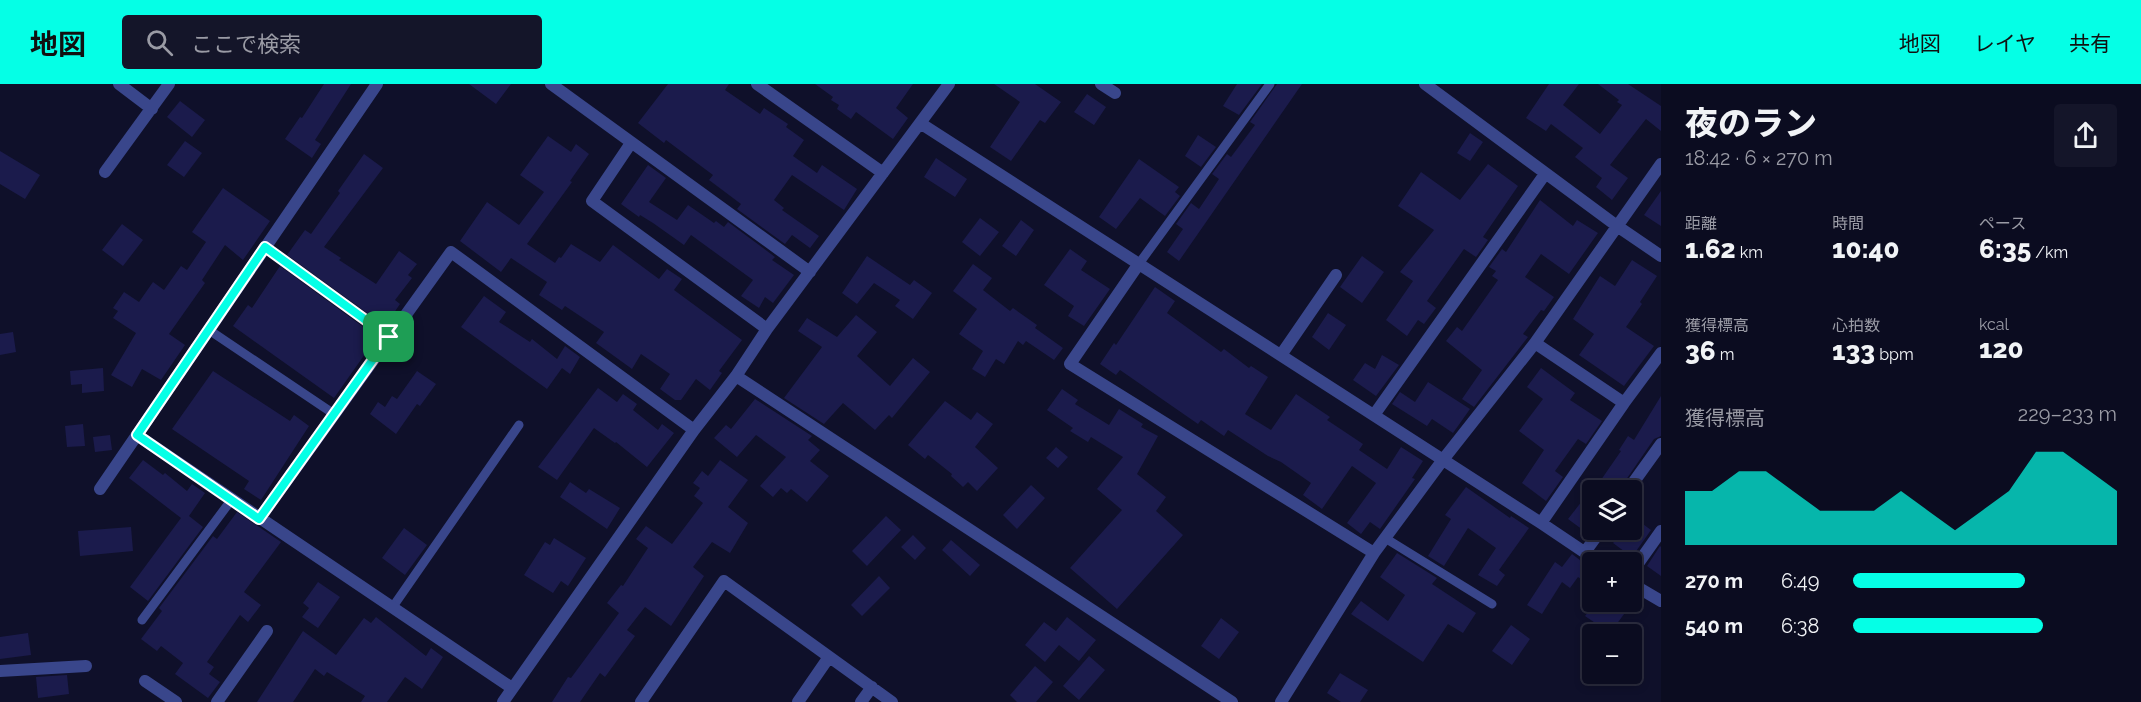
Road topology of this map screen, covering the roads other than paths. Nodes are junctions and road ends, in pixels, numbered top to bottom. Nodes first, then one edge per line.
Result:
1 (119, 84) edge
2 (169, 84) edge
3 (377, 84) edge
4 (758, 84) edge
5 (949, 84) edge
6 (1101, 84) edge
7 (1270, 84) edge
8 (1425, 84) edge
9 (554, 85) edge
10 (1115, 93) dead end
11 (152, 109) junction
12 (920, 123) junction
13 (631, 143) junction
14 (1661, 164) edge
15 (105, 172) dead end
16 (883, 172) junction
17 (1545, 174) junction
18 (1617, 226) junction
19 (265, 247) junction
20 (1661, 256) edge
21 (1138, 265) junction
22 (810, 273) junction
23 (1336, 275) dead end
24 (767, 329) junction
25 (209, 330) junction
26 (389, 337) junction
27 (1535, 343) junction
28 (1661, 353) edge
29 (1281, 355) junction
30 (736, 376) junction
31 (1624, 403) junction
32 (334, 414) junction
33 (1374, 415) junction
34 (519, 425) dead end
35 (694, 430) junction
36 (137, 435) junction
37 (1661, 444) edge
38 (1442, 461) junction
39 (1635, 480) edge
40 (100, 489) dead end
41 (232, 499) junction
42 (259, 519) junction
43 (1541, 523) junction
44 (1661, 531) edge
45 (1385, 538) junction
46 (1594, 540) edge
47 (1585, 552) joint
48 (1374, 553) junction
49 (1642, 558) edge
50 (1642, 590) edge
51 (1661, 602) edge
52 (1492, 604) dead end
53 (392, 608) junction
54 (142, 621) dead end
55 (267, 631) dead end
56 (829, 657) junction
57 (86, 666) dead end
58 (0, 671) edge
59 (145, 681) dead end
60 (872, 687) junction
61 (512, 688) junction
62 (176, 702) edge
63 (217, 702) edge
64 (503, 702) edge
65 (642, 702) edge
66 (798, 702) edge
67 (861, 702) edge
68 (892, 702) edge
69 (1232, 702) edge
70 (1281, 702) edge

1 - 11 street
2 - 11 street
3 - 19 street
4 - 16 street
5 - 12 street
6 - 10 street
7 - 21 lane
8 - 17 street
9 - 13 street
11 - 15 street
12 - 16 street
12 - 21 street
13 - 22 street
13 - 24 street
14 - 18 street
16 - 22 street
17 - 18 street
17 - 33 street
18 - 20 street
18 - 27 street
19 - 25 street
19 - 26 lane
21 - 29 street
21 - 48 street
22 - 24 street
23 - 29 street
24 - 30 street
25 - 32 lane
25 - 36 street
26 - 32 street
26 - 35 street
27 - 31 street
27 - 38 street
28 - 31 street
29 - 33 street
30 - 35 street
30 - 69 street
31 - 43 street
32 - 42 street
33 - 38 street
34 - 53 lane
35 - 61 street
36 - 40 street
36 - 41 street
37 - 39 street
38 - 43 street
38 - 45 street
41 - 42 street
41 - 54 lane
42 - 53 street
43 - 47 street
44 - 49 street
45 - 48 street
45 - 52 lane
46 - 47 street
48 - 70 street
50 - 51 street
53 - 61 street
55 - 63 street
56 - 60 street
56 - 65 street
56 - 66 street
57 - 58 street
59 - 62 street
60 - 67 street
60 - 68 street
61 - 64 street

